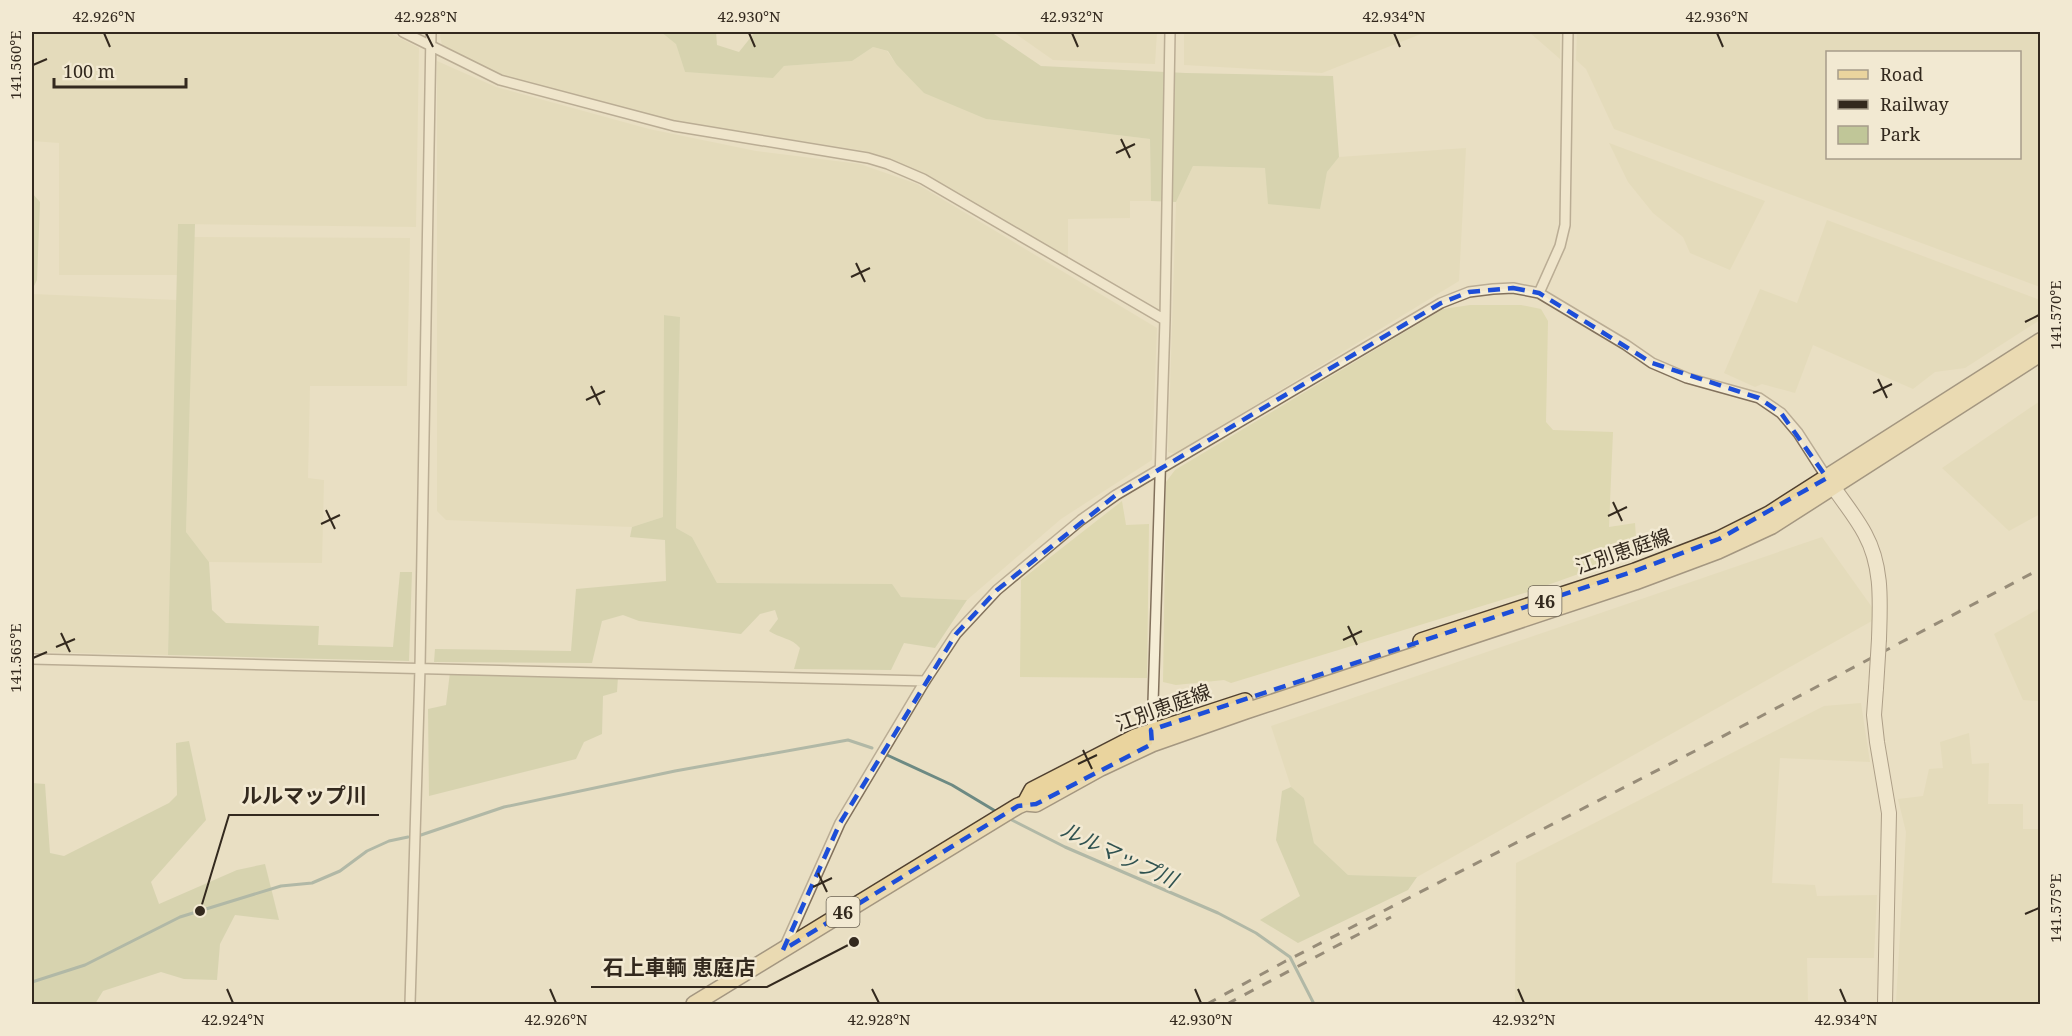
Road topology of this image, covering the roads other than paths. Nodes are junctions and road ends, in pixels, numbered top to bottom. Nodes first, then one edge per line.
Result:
1 (403, 32) edge
2 (431, 32) edge
3 (1170, 32) edge
4 (1568, 32) edge
5 (431, 46) junction
6 (1539, 293) junction
7 (1165, 320) junction
8 (2040, 341) edge
9 (2040, 354) edge
10 (1160, 469) junction
11 (1830, 482) junction
12 (32, 659) edge
13 (420, 668) junction
14 (925, 681) junction
15 (1152, 737) junction
16 (783, 950) junction
17 (410, 1005) edge
18 (694, 1005) edge
19 (1885, 1005) edge

1 - 5 street
2 - 5 street
3 - 7 street
4 - 6 street
5 - 7 street
5 - 13 street
6 - 10 street
6 - 11 street
7 - 10 street
8 - 11 main road, 江別恵庭線 / 46
9 - 11 main road, 江別恵庭線 / 46
10 - 14 street
10 - 15 street
11 - 15 main road, 江別恵庭線 / 46
11 - 19 street, bridge
12 - 13 street
13 - 14 street
13 - 17 street
14 - 16 street
15 - 16 main road, 江別恵庭線 / 46
16 - 18 main road, 江別恵庭線 / 46

